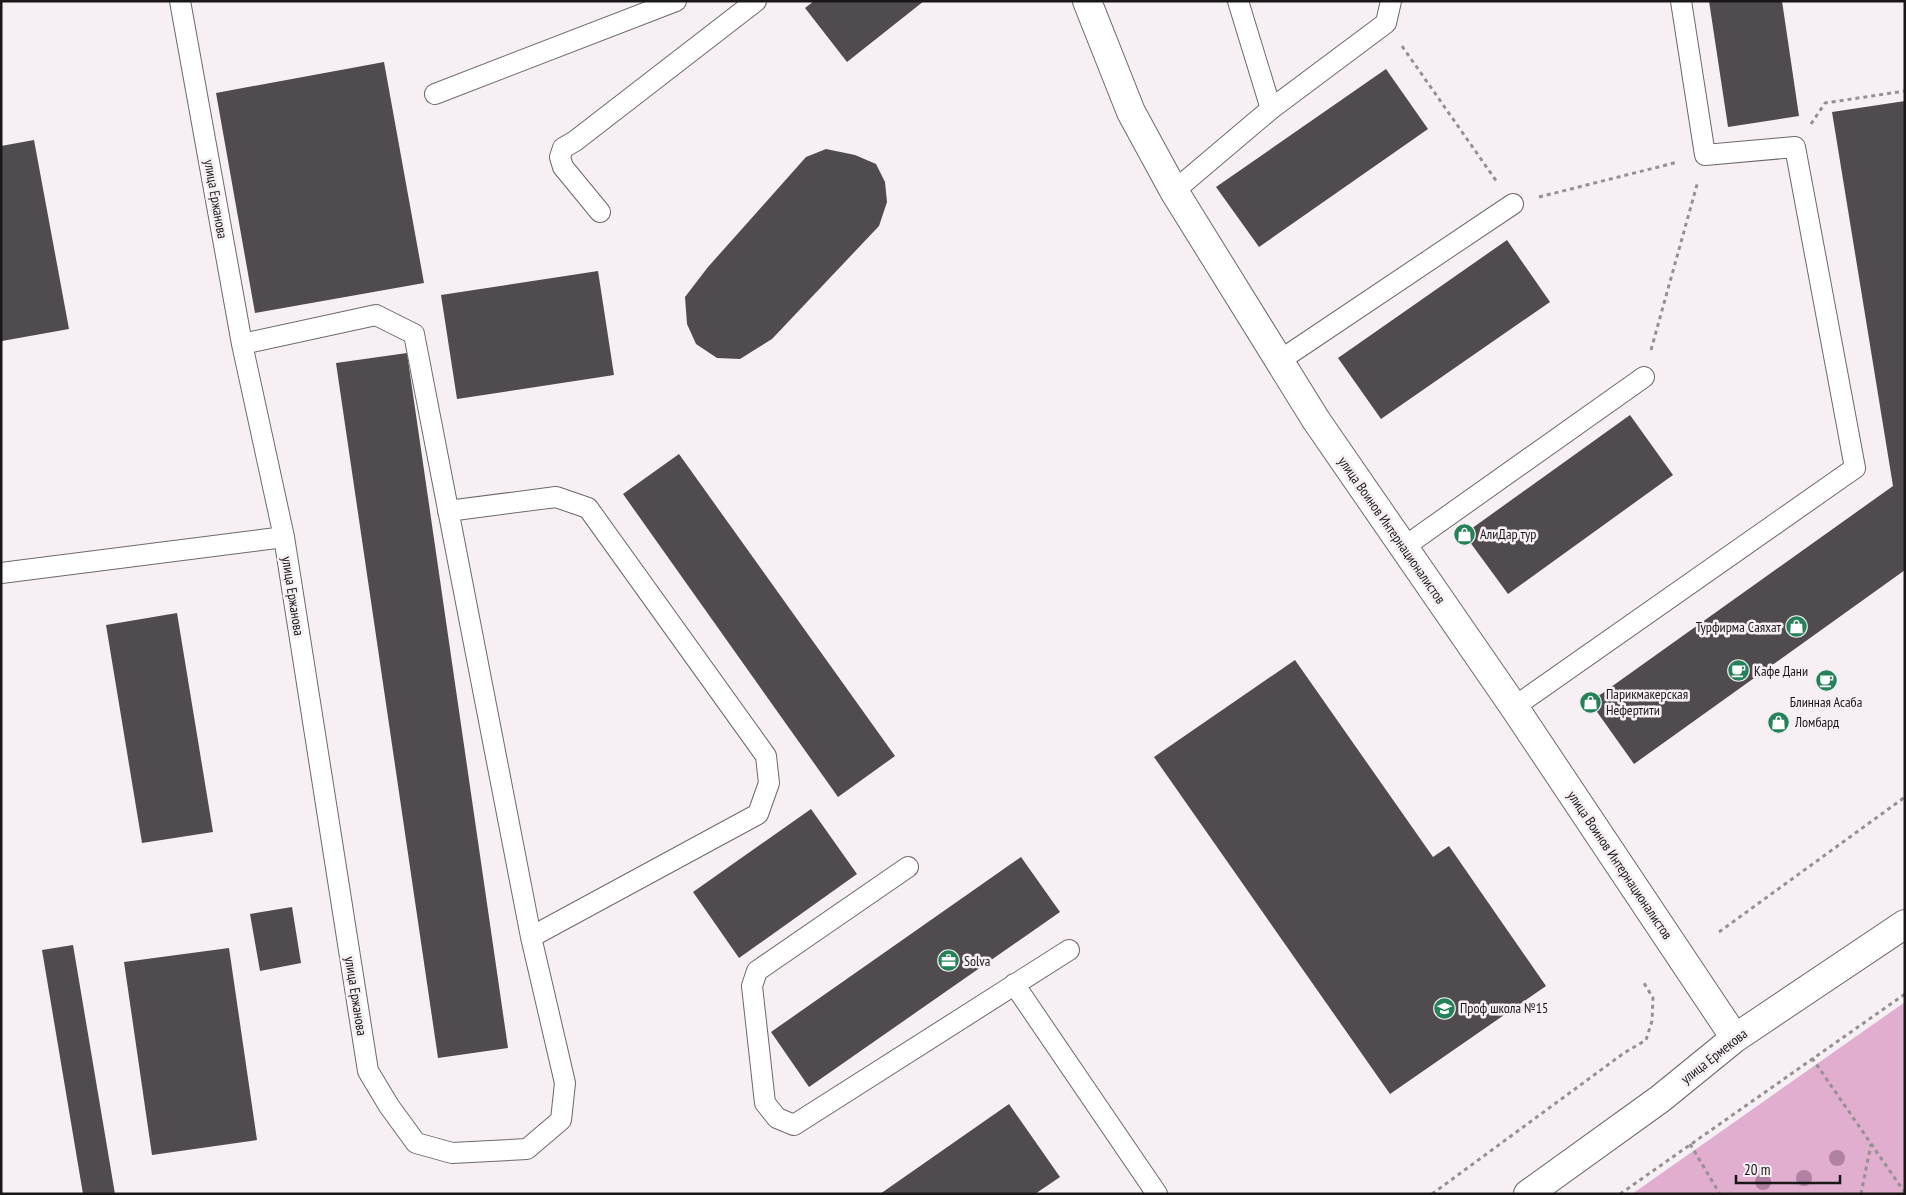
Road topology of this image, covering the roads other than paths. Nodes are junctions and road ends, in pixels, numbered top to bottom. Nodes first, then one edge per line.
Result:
1 (180, 1) edge
2 (676, 1) edge
3 (756, 1) edge
4 (1087, 1) edge
5 (1238, 1) edge
6 (1391, 1) edge
7 (1681, 1) edge
8 (435, 94) dead end
9 (1271, 109) junction
10 (1174, 191) junction
11 (1513, 204) road end
12 (600, 212) dead end
13 (242, 344) junction
14 (1279, 360) junction
15 (1644, 377) road end
16 (448, 511) junction
17 (284, 537) junction
18 (1404, 547) junction
19 (1, 573) edge
20 (1514, 707) junction
21 (908, 867) dead end
22 (1905, 924) edge
23 (531, 937) junction
24 (1069, 950) dead end
25 (1014, 984) junction
26 (1735, 1038) junction
27 (1157, 1194) edge
28 (1528, 1194) edge

1 - 13 lane, улица Ержанова
2 - 8 lane
3 - 12 lane
4 - 10 main road, улица Воинов Интернационалистов
5 - 9 lane
6 - 9 lane
7 - 20 lane
9 - 10 lane
10 - 14 main road, улица Воинов Интернационалистов
11 - 14 lane
13 - 16 lane, улица Ержанова
13 - 17 lane, улица Ержанова
14 - 18 main road, улица Воинов Интернационалистов
15 - 18 lane
16 - 23 lane, улица Ержанова
16 - 23 lane
17 - 19 lane
17 - 23 lane, улица Ержанова
18 - 20 main road, улица Воинов Интернационалистов
20 - 26 main road, улица Воинов Интернационалистов
21 - 25 lane
22 - 26 main road, улица Ермекова
24 - 25 lane
25 - 27 lane
26 - 28 main road, улица Ермекова

